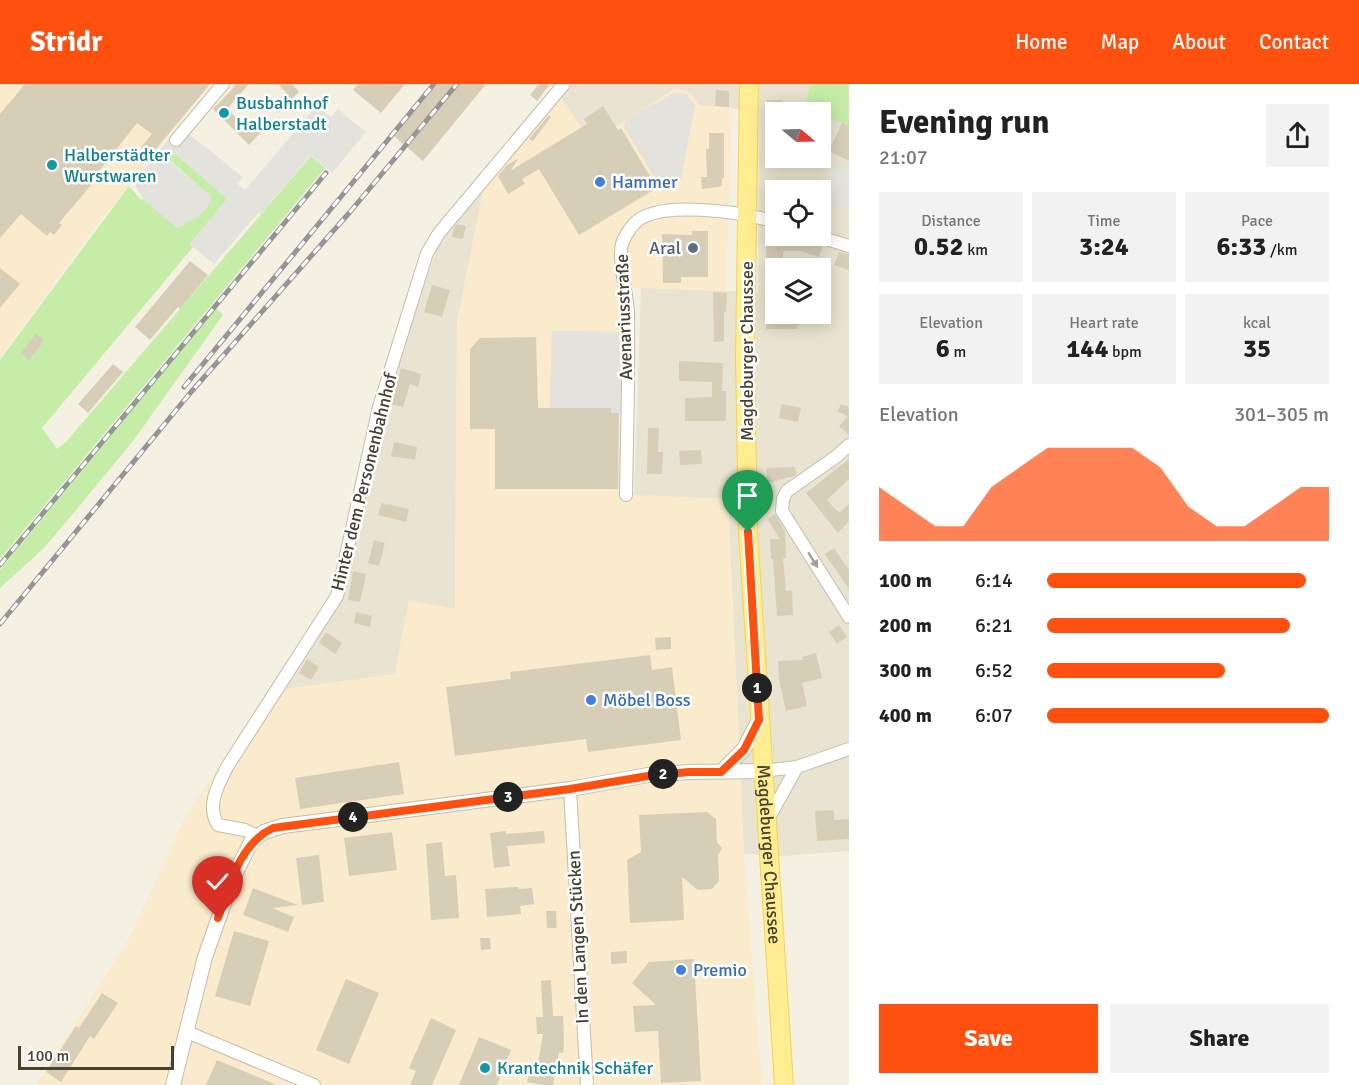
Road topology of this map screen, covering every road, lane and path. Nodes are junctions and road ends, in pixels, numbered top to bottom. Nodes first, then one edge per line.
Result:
1 (222, 84) edge
2 (564, 84) edge
3 (749, 84) edge
4 (176, 140) dead end
5 (747, 215) junction
6 (765, 219) edge
7 (831, 240) edge
8 (849, 246) edge
9 (849, 445) edge
10 (626, 495) dead end
11 (849, 617) edge
12 (759, 720) junction
13 (849, 749) edge
14 (797, 767) junction
15 (762, 771) junction
16 (721, 772) junction
17 (570, 789) junction
18 (766, 822) junction
19 (257, 836) junction
20 (188, 1032) junction
21 (173, 1085) edge
22 (314, 1085) edge
23 (586, 1085) edge
24 (784, 1085) edge

1 - 4 street
2 - 19 street, Hinter dem Personenbahnhof
3 - 5 main road, Magdeburger Chaussee
5 - 6 street
5 - 10 street, Avenariusstraße
5 - 12 main road, Magdeburger Chaussee
7 - 8 street
9 -> 11 street
12 - 15 main road, Magdeburger Chaussee
12 - 16 street
13 - 14 street
14 - 15 street
14 - 18 street
15 - 16 street
15 - 18 main road, Magdeburger Chaussee
16 - 17 street
17 - 19 street
17 - 23 street, In den Langen Stücken
18 - 24 main road, Magdeburger Chaussee
19 - 20 street
20 - 21 street
20 - 22 street

